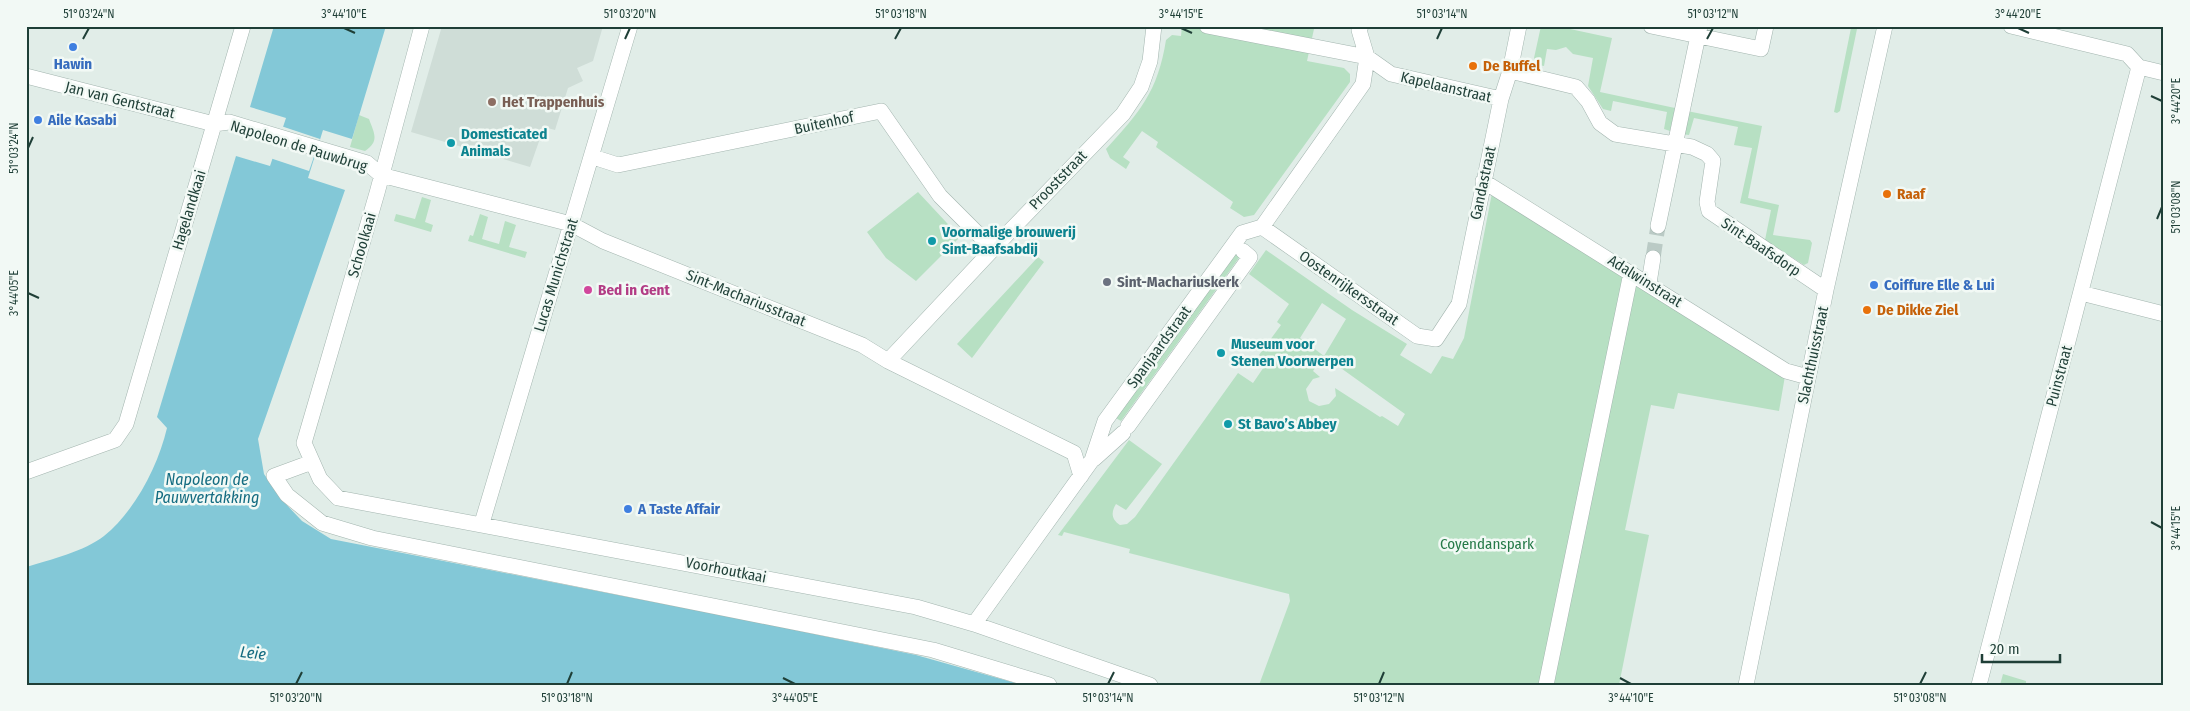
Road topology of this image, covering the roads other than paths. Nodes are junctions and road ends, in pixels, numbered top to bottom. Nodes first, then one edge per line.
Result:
1 (243, 26) edge
2 (422, 26) edge
3 (630, 26) edge
4 (1154, 26) edge
5 (1208, 26) edge
6 (1361, 26) edge
7 (1519, 26) edge
8 (1651, 26) edge
9 (1766, 26) edge
10 (1885, 26) edge
11 (2011, 26) edge
12 (1699, 31) edge
13 (1367, 57) junction
14 (2139, 67) junction
15 (1510, 71) junction
16 (2164, 72) edge
17 (26, 76) edge
18 (1501, 99) junction
19 (214, 124) junction
20 (1676, 144) junction
21 (593, 157) junction
22 (381, 175) junction
23 (1483, 181) junction
24 (571, 224) junction
25 (1262, 226) junction
26 (1658, 226) tunnel mouth
27 (1238, 248) junction
28 (993, 249) junction
29 (1653, 258) tunnel mouth
30 (1631, 272) junction
31 (1648, 283) junction
32 (1826, 290) junction
33 (2081, 294) junction
34 (2164, 314) edge
35 (1439, 336) joint
36 (888, 361) junction
37 (1808, 377) junction
38 (1092, 460) junction
39 (312, 462) junction
40 (26, 472) edge
41 (1081, 476) junction
42 (482, 524) junction
43 (974, 624) junction
44 (1049, 685) edge
45 (1150, 685) edge
46 (1546, 685) edge
47 (1746, 685) edge
48 (1979, 685) edge

1 - 19 street, Hagelandkaai
2 - 22 street, Schoolkaai
3 - 21 street, Lucas Munichstraat
4 - 28 street, Prooststraat
5 - 13 street
6 - 13 street
7 - 15 street, Gandastraat
8 - 12 street
9 - 12 street
10 - 32 street, Slachthuisstraat
11 - 14 street
12 - 20 street
13 - 18 street, Kapelaanstraat
13 - 25 street
14 - 16 street
14 - 33 street, Puinstraat
15 - 18 street, Gandastraat
15 - 20 street, Sint-Baafsdorp
17 - 19 street, Jan van Gentstraat
18 - 23 street, Gandastraat
19 - 22 street, Napoleon de Pauwbrug
19 - 40 street, Hagelandkaai
20 - 26 street
20 - 32 street, Sint-Baafsdorp
21 - 24 street, Lucas Munichstraat
21 - 28 street, Buitenhof
22 - 24 street, Sint-Machariusstraat
22 - 39 street, Schoolkaai
23 - 30 street, Adalwinstraat
23 - 35 street, Gandastraat
24 - 36 street, Sint-Machariusstraat
24 - 42 street, Lucas Munichstraat
25 - 27 street, Spanjaardstraat
25 - 35 street, Oostenrijkersstraat
27 - 38 street, Spanjaardstraat
27 - 38 street
28 - 36 street, Prooststraat
29 - 31 street
30 - 31 street, Adalwinstraat
30 - 46 street
31 - 37 street, Adalwinstraat
32 - 37 street, Slachthuisstraat
33 - 34 street
33 - 48 street, Puinstraat
36 - 41 street, Sint-Machariusstraat
37 - 47 street, Slachthuisstraat
38 - 41 street, Spanjaardstraat
39 - 42 street, Voorhoutkaai
39 - 44 street
41 - 43 street, Spanjaardstraat
42 - 43 street, Voorhoutkaai
43 - 45 street, Voorhoutkaai

